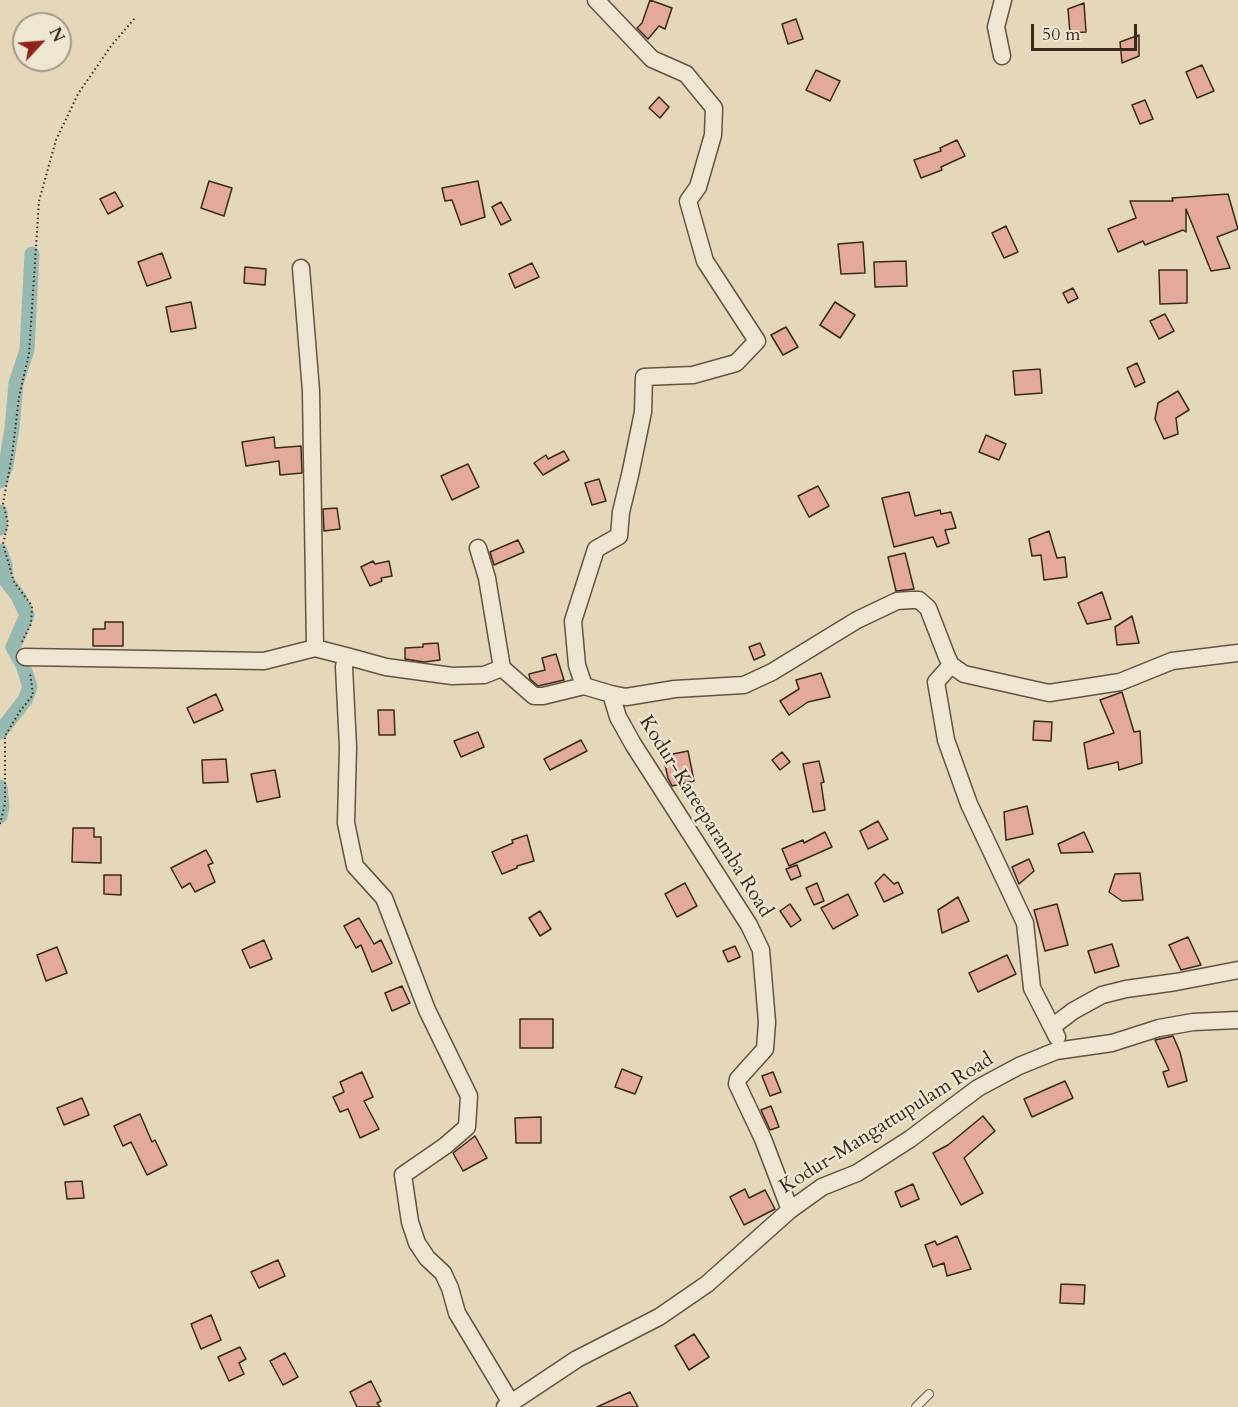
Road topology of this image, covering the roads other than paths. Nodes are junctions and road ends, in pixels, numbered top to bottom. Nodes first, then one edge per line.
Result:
1 (596, 0) edge
2 (1004, 0) edge
3 (1002, 56) dead end
4 (301, 268) dead end
5 (478, 548) dead end
6 (315, 648) junction
7 (1238, 653) edge
8 (346, 656) junction
9 (25, 657) road end
10 (951, 665) junction
11 (502, 668) junction
12 (584, 686) junction
13 (611, 694) junction
14 (1238, 970) edge
15 (1238, 1020) edge
16 (1052, 1027) junction
17 (1063, 1051) junction
18 (790, 1210) junction
19 (929, 1394) dead end
20 (508, 1405) edge
21 (916, 1407) edge

1 - 12 street
2 - 3 street
4 - 6 street
5 - 11 street
6 - 8 street
6 - 9 street
7 - 10 street
8 - 11 street
8 - 20 street
10 - 13 street, Kodur-Kareeparamba Road
10 - 16 street
11 - 12 street
12 - 13 street
13 - 18 street, Kodur-Kareeparamba Road
14 - 16 street
15 - 17 street, Kodur-Mangattupulam Road
16 - 17 street
17 - 18 street, Kodur-Mangattupulam Road
18 - 20 street, Kodur-Mangattupulam Road
19 - 21 lane

